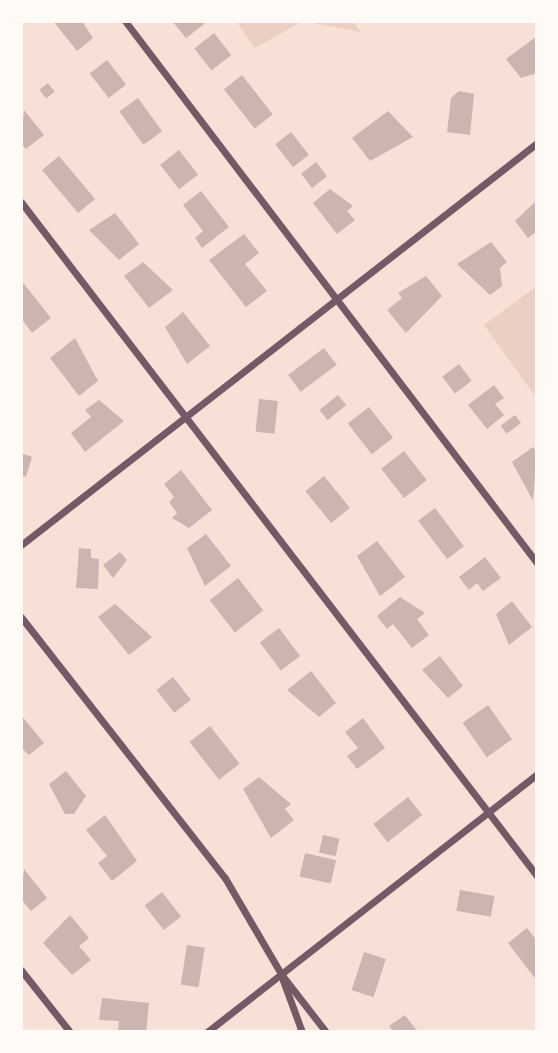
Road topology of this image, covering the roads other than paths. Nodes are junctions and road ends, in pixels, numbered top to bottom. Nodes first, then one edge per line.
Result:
1 (125, 21) edge
2 (537, 144) edge
3 (21, 202) edge
4 (336, 297) junction
5 (184, 416) junction
6 (21, 545) edge
7 (537, 563) edge
8 (21, 617) edge
9 (537, 774) edge
10 (489, 812) junction
11 (537, 876) edge
12 (21, 970) edge
13 (281, 974) junction
14 (70, 1032) edge
15 (207, 1032) edge
16 (302, 1032) edge
17 (326, 1032) edge

1 - 4 street
2 - 4 street
3 - 5 street
4 - 5 street
4 - 7 street
5 - 6 street
5 - 10 street
8 - 13 street
9 - 10 street
10 - 11 street
10 - 13 street
12 - 14 street
13 - 15 street
13 - 16 street
13 - 17 street

